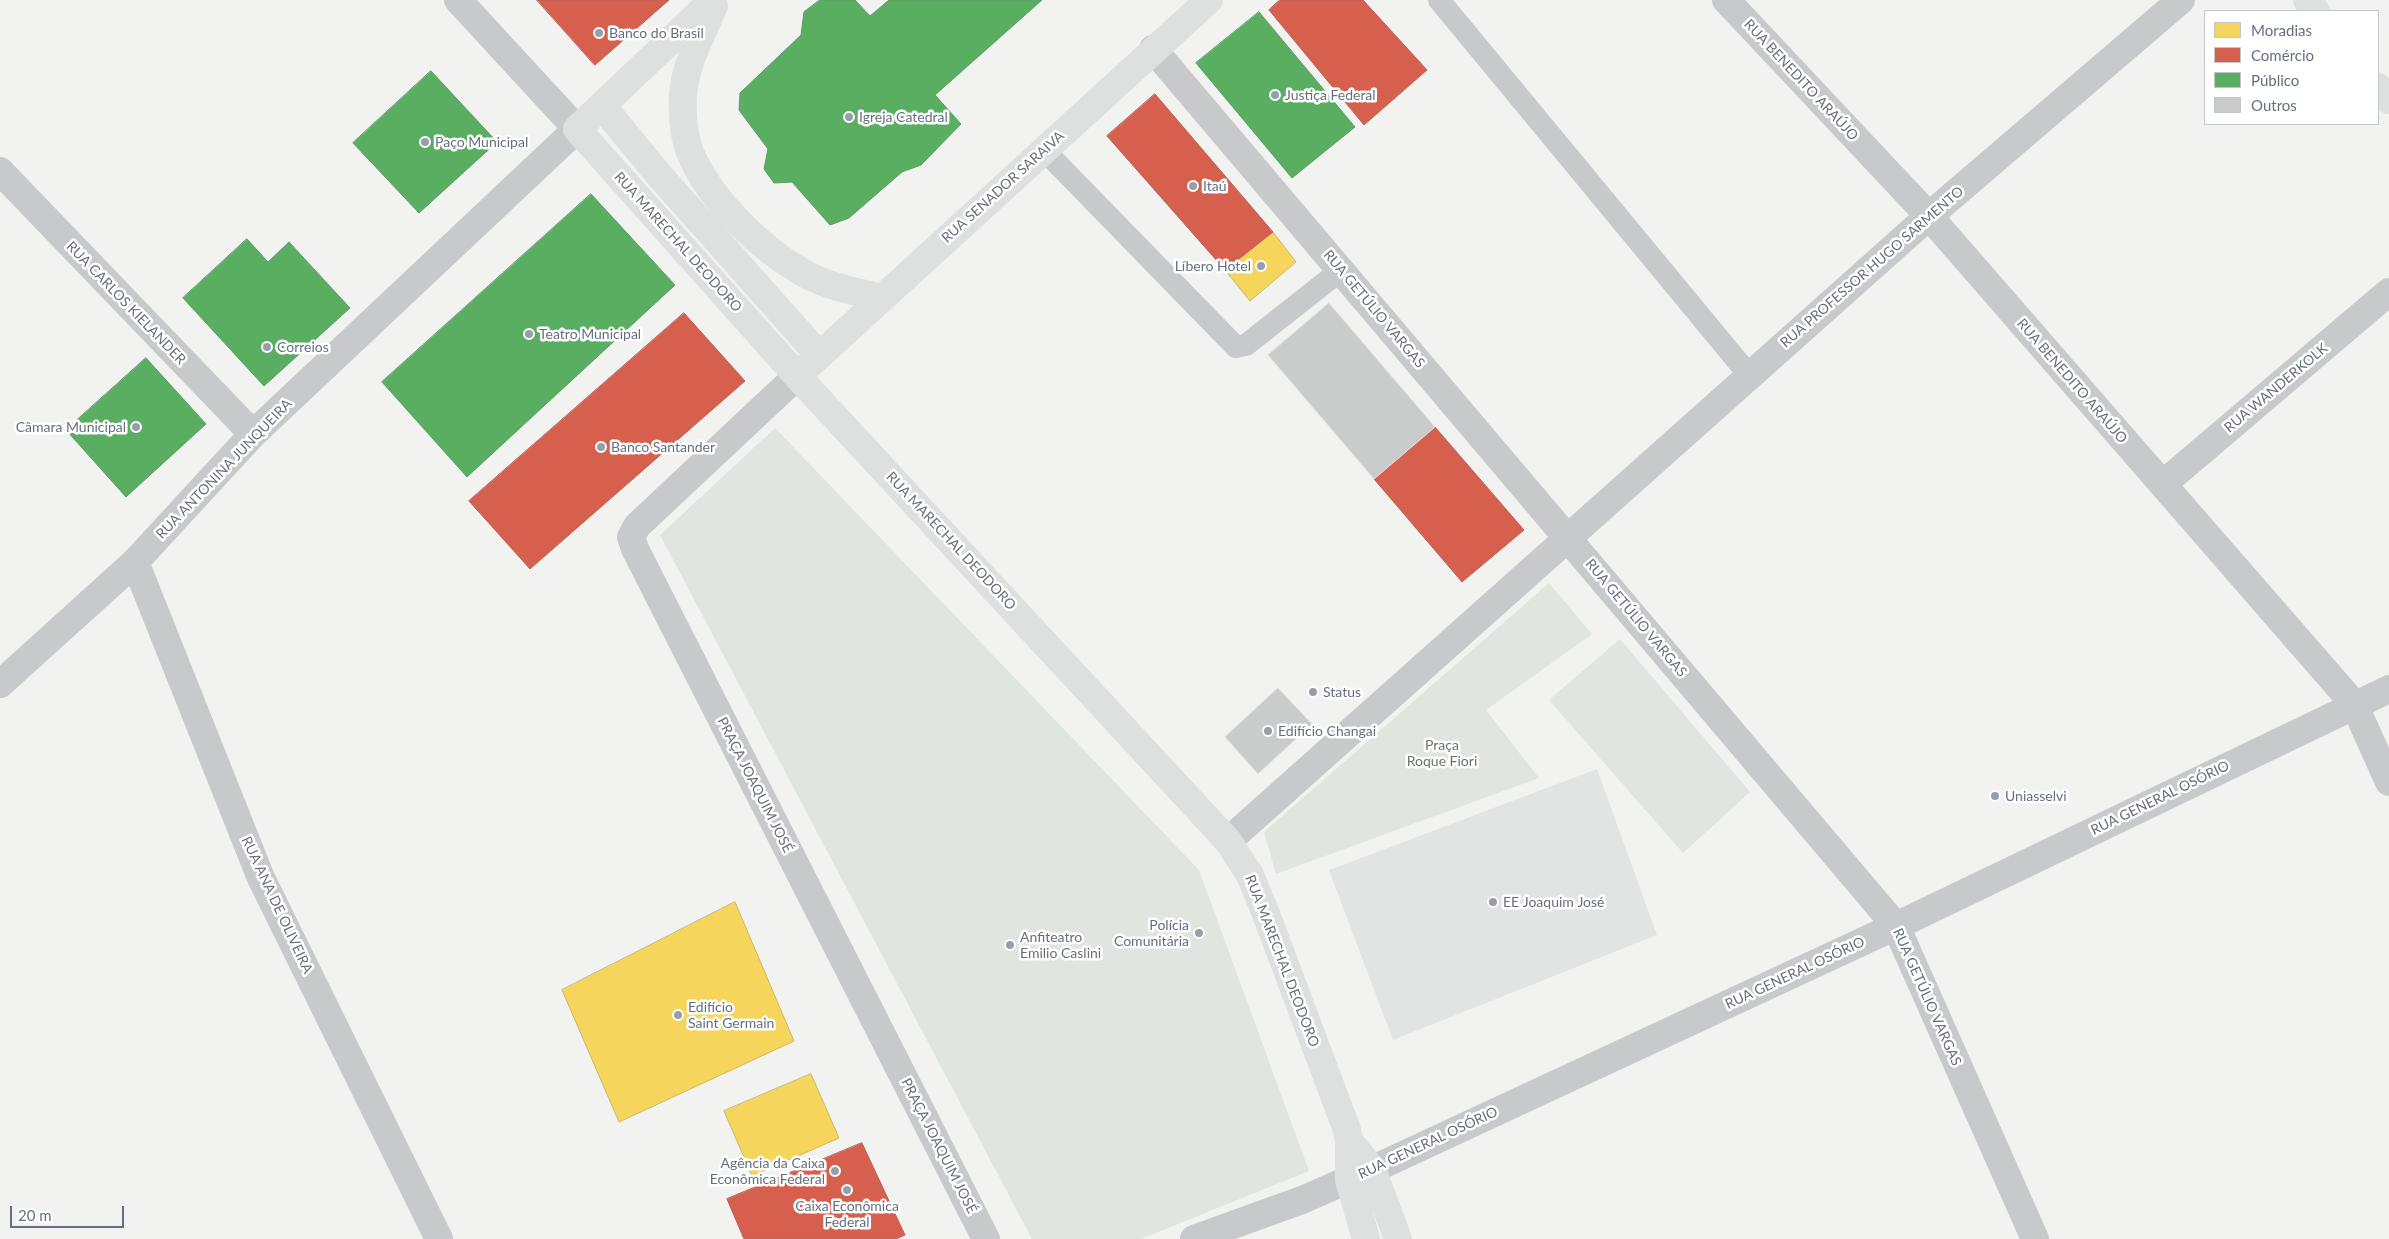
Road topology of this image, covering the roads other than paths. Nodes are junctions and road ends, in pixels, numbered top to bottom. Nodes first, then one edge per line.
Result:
1 (458, 0) edge
2 (713, 0) edge
3 (717, 0) edge
4 (1209, 0) edge
5 (1439, 0) edge
6 (1726, 0) edge
7 (2181, 0) edge
8 (2307, 0) edge
9 (2315, 10) edge
10 (1154, 49) junction
11 (2379, 88) edge
12 (2389, 100) edge
13 (603, 107) junction
14 (577, 129) junction
15 (1044, 150) junction
16 (0, 172) edge
17 (1929, 216) junction
18 (1341, 270) junction
19 (2389, 292) edge
20 (881, 298) junction
21 (819, 355) junction
22 (798, 376) junction
23 (1749, 376) junction
24 (253, 434) junction
25 (2163, 484) junction
26 (1568, 537) junction
27 (135, 562) junction
28 (0, 684) edge
29 (2389, 689) edge
30 (2354, 704) junction
31 (2389, 782) edge
32 (1228, 841) junction
33 (1896, 926) junction
34 (1361, 1175) junction
35 (439, 1239) edge
36 (986, 1239) edge
37 (1194, 1239) edge
38 (1366, 1239) edge
39 (1398, 1239) edge
40 (2035, 1239) edge

1 - 14 street, RUA MARECHAL DEODORO
2 - 13 main road
3 - 20 main road
4 - 10 main road, RUA SENADOR SARAIVA
5 - 23 lane
6 - 17 street, RUA BENEDITO ARAÚJO
7 - 17 street, RUA PROFESSOR HUGO SARMENTO
8 - 9 main road
10 - 15 main road, RUA SENADOR SARAIVA
10 - 18 street, RUA GETÚLIO VARGAS
11 - 12 main road
13 - 14 main road
13 - 21 main road
14 - 22 main road, RUA MARECHAL DEODORO
14 - 24 street, RUA ANTONINA JUNQUEIRA
15 - 18 lane
15 - 20 main road, RUA SENADOR SARAIVA
16 - 24 street, RUA CARLOS KIELANDER
17 - 23 street, RUA PROFESSOR HUGO SARMENTO
17 - 25 street, RUA BENEDITO ARAÚJO
18 - 26 street, RUA GETÚLIO VARGAS
19 - 25 street, RUA WANDERKOLK
20 - 21 main road, RUA SENADOR SARAIVA
21 - 22 main road, RUA SENADOR SARAIVA
22 - 32 main road, RUA MARECHAL DEODORO
22 - 36 street, PRAÇA JOAQUIM JOSÉ
23 - 26 street, RUA PROFESSOR HUGO SARMENTO
24 - 27 street, RUA ANTONINA JUNQUEIRA
25 - 30 street, RUA BENEDITO ARAÚJO
26 - 32 street
26 - 33 street, RUA GETÚLIO VARGAS
27 - 28 street, RUA ANTONINA JUNQUEIRA
27 - 35 street, RUA ANA DE OLIVEIRA
29 - 30 street, RUA GENERAL OSÓRIO
30 - 31 street, RUA BENEDITO ARAÚJO
30 - 33 street, RUA GENERAL OSÓRIO
32 - 34 main road, RUA MARECHAL DEODORO
33 - 34 street, RUA GENERAL OSÓRIO
33 - 40 street, RUA GETÚLIO VARGAS
34 - 37 street, RUA GENERAL OSÓRIO
34 - 38 main road
34 - 39 main road

